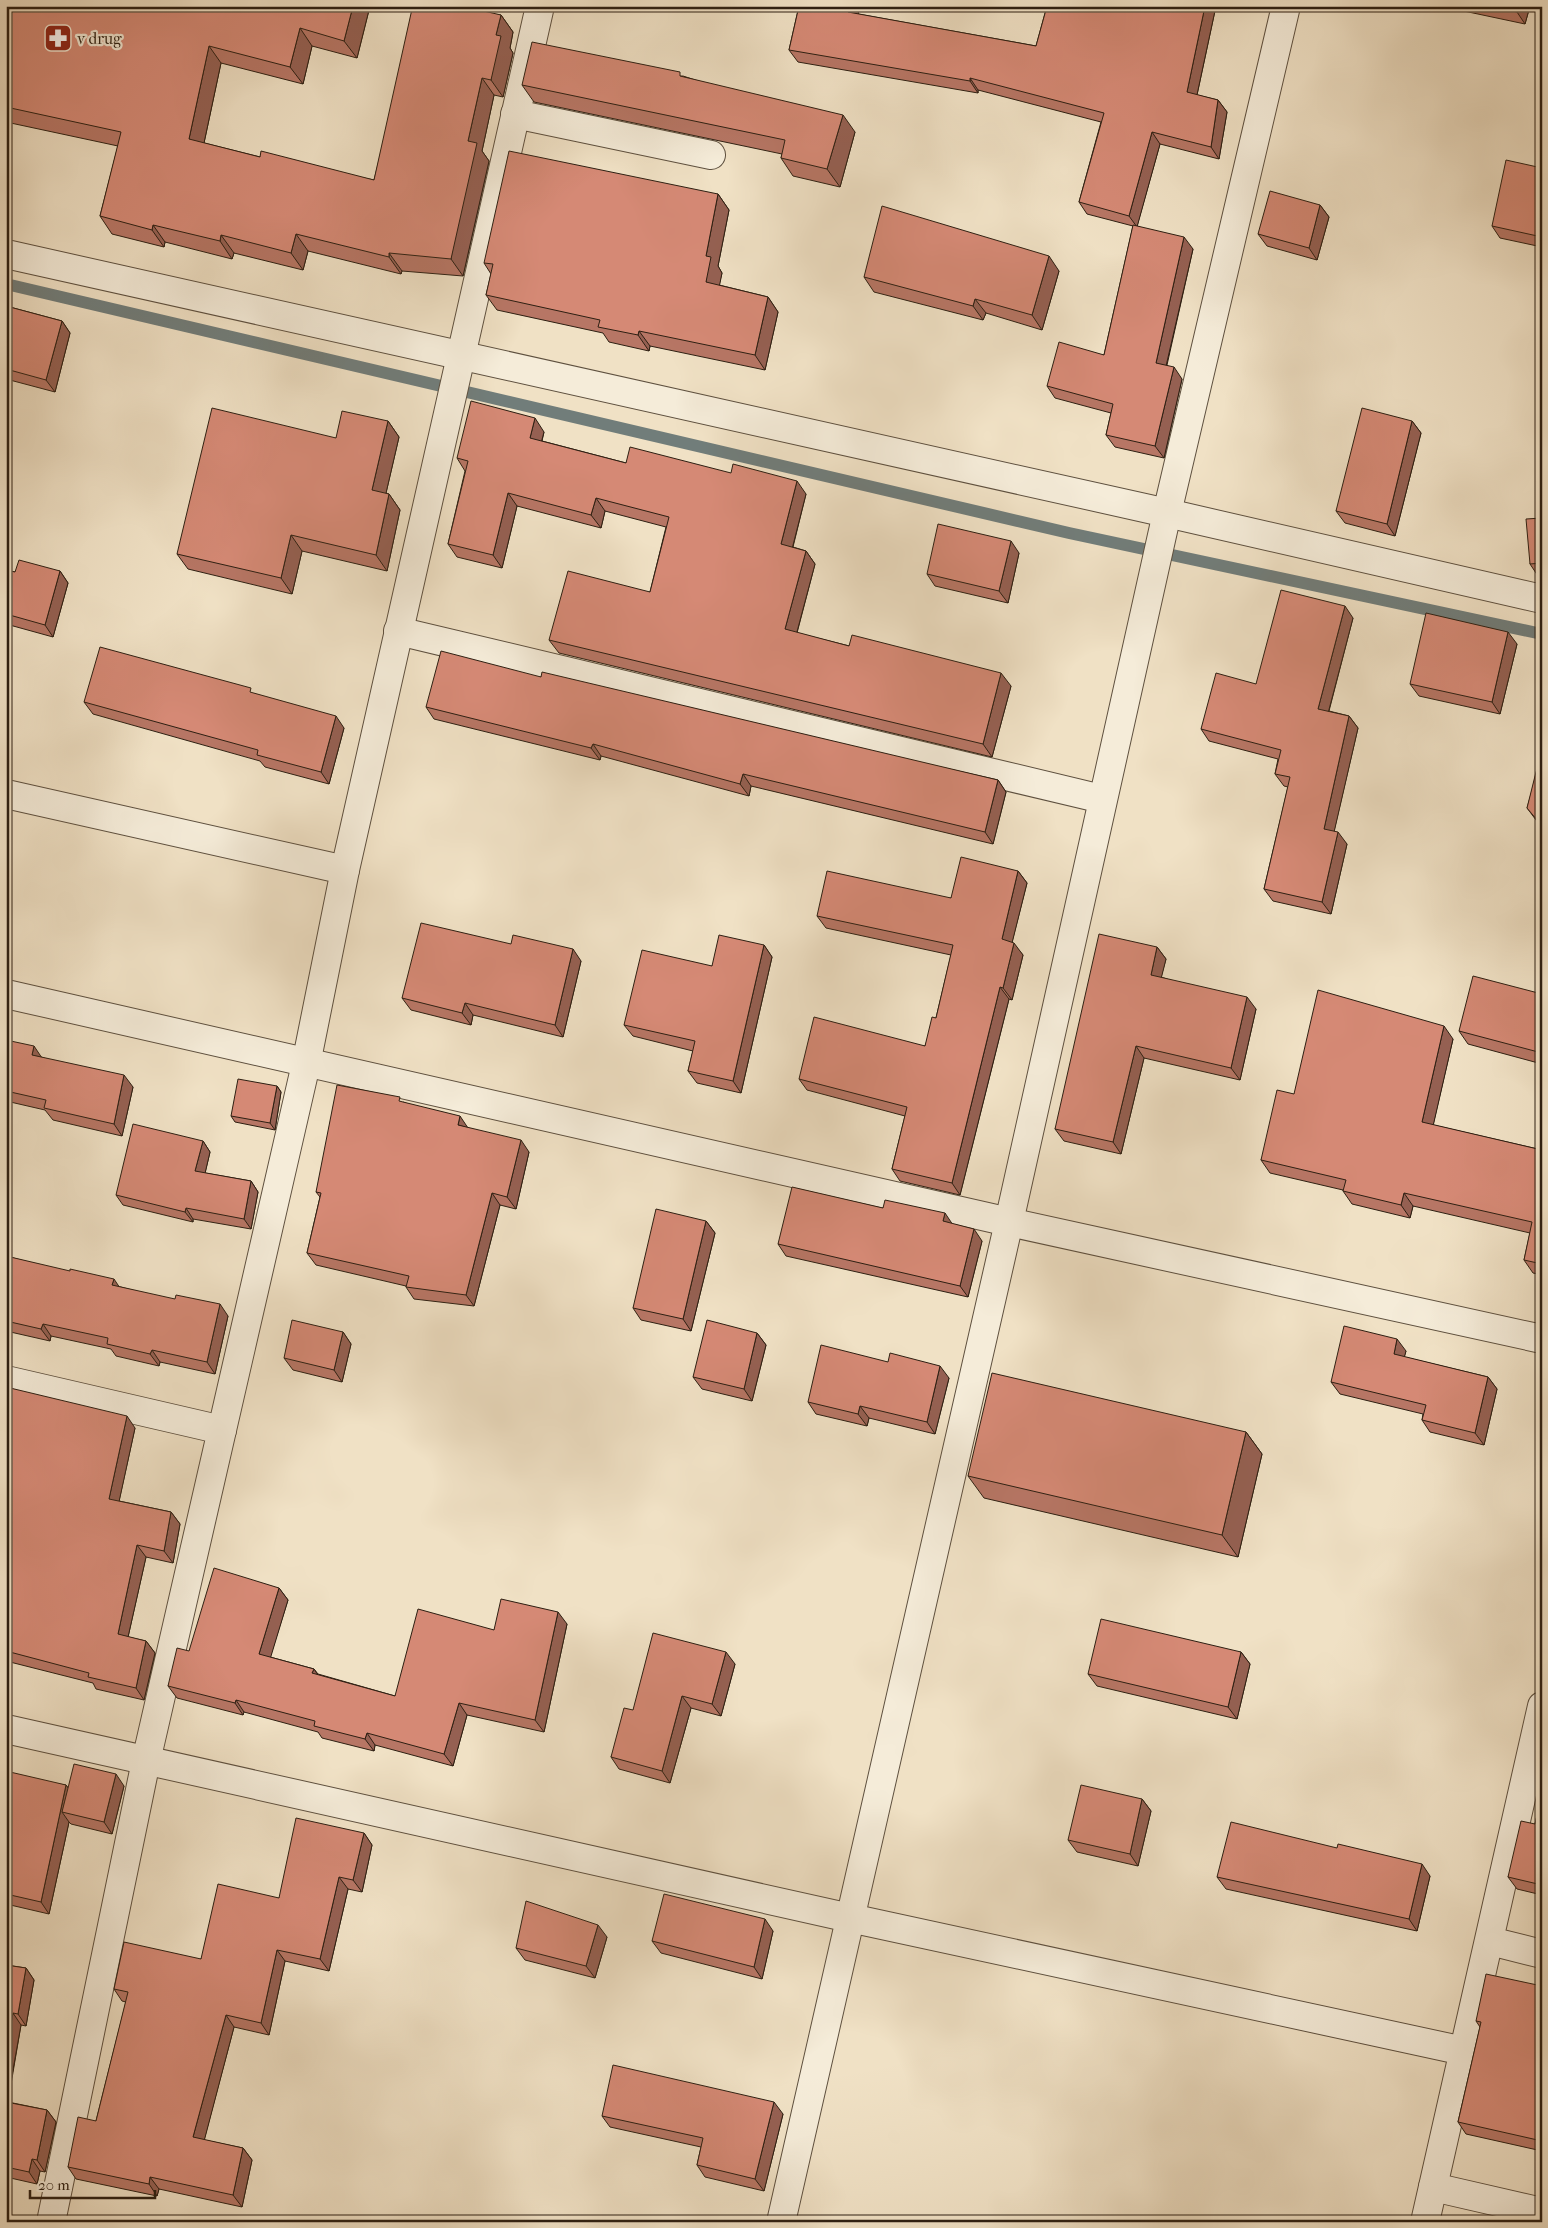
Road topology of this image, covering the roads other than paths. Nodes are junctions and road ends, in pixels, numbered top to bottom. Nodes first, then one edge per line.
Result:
1 (540, 6) edge
2 (1286, 6) edge
3 (515, 114) junction
4 (712, 155) edge
5 (6, 254) edge
6 (462, 355) junction
7 (1167, 513) junction
8 (1542, 599) edge
9 (398, 631) junction
10 (6, 794) edge
11 (1102, 799) junction
12 (345, 870) junction
13 (6, 994) edge
14 (306, 1064) junction
15 (1009, 1222) junction
16 (1542, 1339) edge
17 (6, 1380) edge
18 (222, 1430) junction
19 (1542, 1706) edge
20 (6, 1729) edge
21 (146, 1761) junction
22 (850, 1918) junction
23 (1490, 1942) junction
24 (1542, 1954) edge
25 (1464, 2052) junction
26 (1433, 2187) junction
27 (1542, 2212) edge
28 (51, 2222) edge
29 (781, 2222) edge
30 (1425, 2222) edge

1 - 3 street
2 - 7 street
3 - 4 street
3 - 6 street
5 - 6 street
6 - 7 street
6 - 9 street
7 - 8 street
7 - 11 street
9 - 11 street
9 - 12 street
10 - 12 street
11 - 15 street
12 - 14 street
13 - 14 street
14 - 15 street
14 - 18 street
15 - 16 street
15 - 22 street
17 - 18 street
18 - 21 street
19 - 23 street
20 - 21 street
21 - 22 street
21 - 28 street
22 - 25 street
22 - 29 street
23 - 24 street
23 - 25 street
25 - 26 street
26 - 27 street
26 - 30 street

